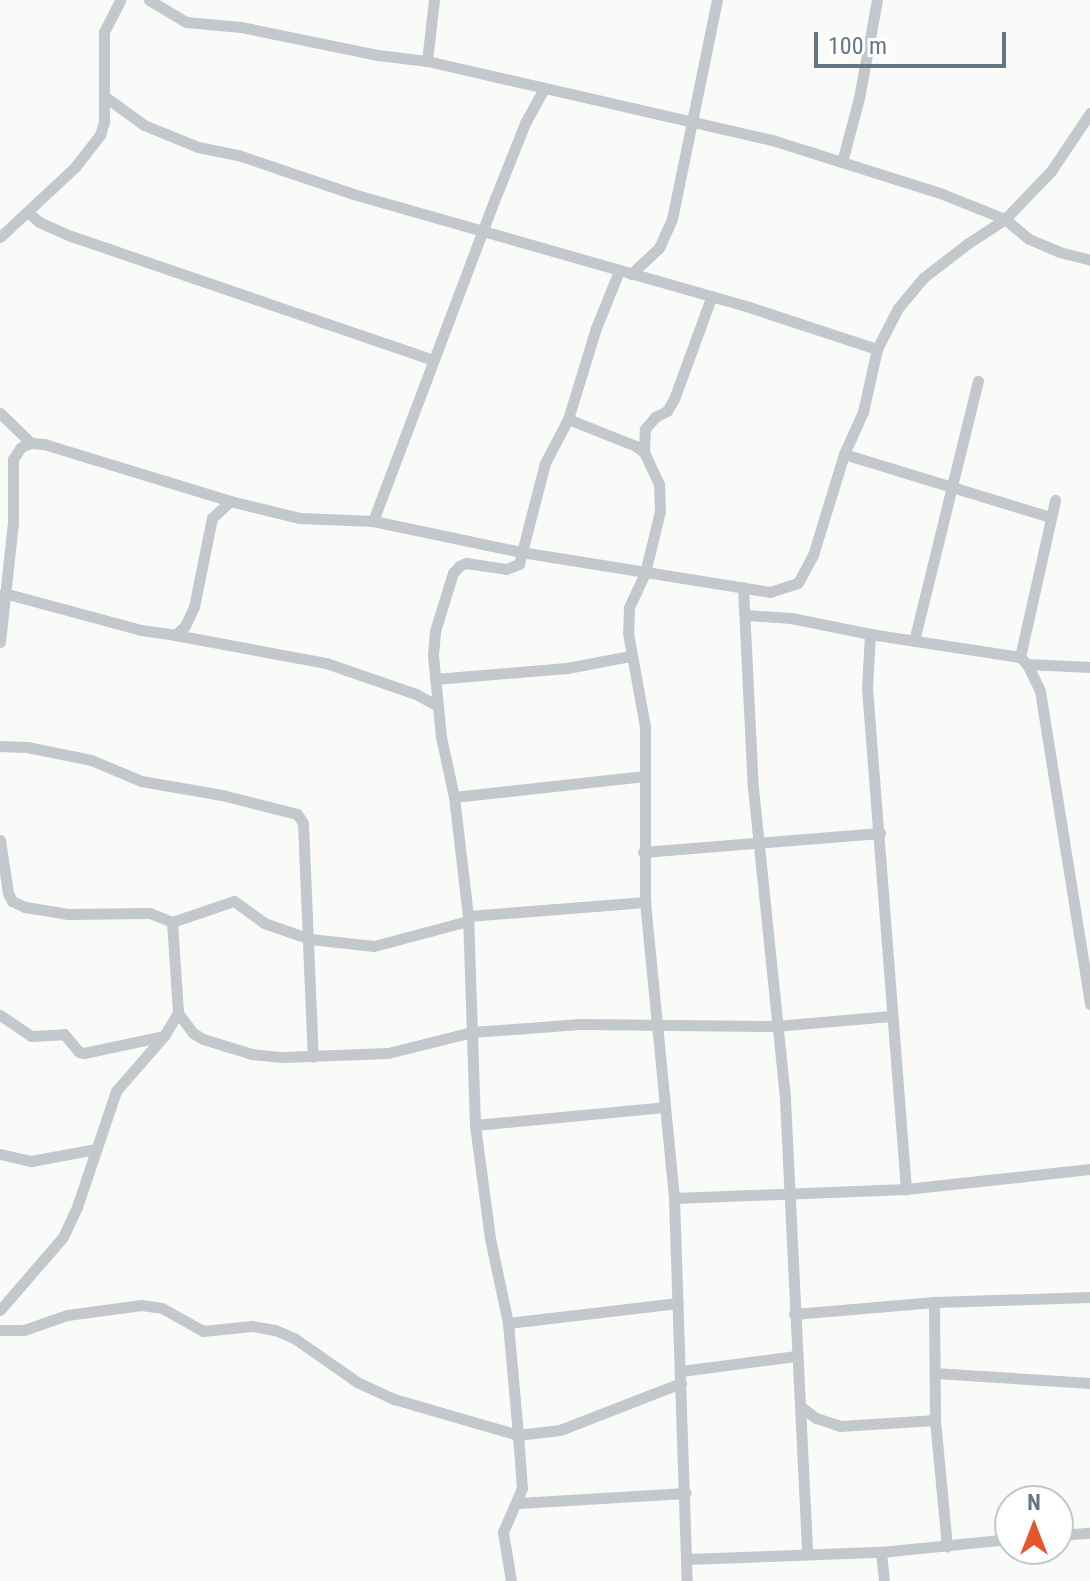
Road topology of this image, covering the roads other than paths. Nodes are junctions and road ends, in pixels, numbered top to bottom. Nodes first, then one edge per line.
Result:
1 (120, 0) edge
2 (149, 0) edge
3 (434, 0) edge
4 (717, 0) edge
5 (877, 0) edge
6 (427, 61) junction
7 (544, 89) junction
8 (104, 96) junction
9 (1090, 113) edge
10 (694, 122) junction
11 (842, 162) junction
12 (29, 213) junction
13 (1005, 219) junction
14 (486, 230) junction
15 (0, 237) edge
16 (1090, 260) edge
17 (625, 273) junction
18 (711, 298) junction
19 (877, 349) junction
20 (433, 360) junction
21 (978, 381) dead end
22 (0, 413) edge
23 (568, 419) junction
24 (31, 443) junction
25 (644, 452) junction
26 (844, 454) junction
27 (952, 485) junction
28 (1055, 500) dead end
29 (230, 501) junction
30 (1050, 517) junction
31 (373, 521) junction
32 (521, 552) junction
33 (645, 573) junction
34 (743, 587) junction
35 (4, 593) junction
36 (746, 615) junction
37 (870, 634) junction
38 (175, 635) junction
39 (914, 641) junction
40 (0, 642) edge
41 (630, 656) junction
42 (1023, 660) junction
43 (1090, 667) edge
44 (435, 679) junction
45 (438, 706) junction
46 (0, 746) edge
47 (645, 776) junction
48 (454, 797) junction
49 (880, 833) junction
50 (0, 840) edge
51 (758, 841) junction
52 (643, 852) junction
53 (645, 902) junction
54 (468, 919) junction
55 (172, 922) junction
56 (310, 939) junction
57 (1090, 1004) edge
58 (178, 1013) junction
59 (0, 1015) edge
60 (891, 1016) junction
61 (656, 1023) junction
62 (775, 1026) junction
63 (472, 1032) junction
64 (164, 1036) junction
65 (313, 1057) junction
66 (664, 1107) junction
67 (475, 1125) junction
68 (95, 1149) junction
69 (0, 1154) edge
70 (1090, 1169) edge
71 (906, 1189) junction
72 (790, 1192) junction
73 (674, 1198) junction
74 (1090, 1297) edge
75 (934, 1302) junction
76 (678, 1303) junction
77 (0, 1310) edge
78 (794, 1314) junction
79 (508, 1323) junction
80 (0, 1330) edge
81 (796, 1356) junction
82 (935, 1373) junction
83 (681, 1377) junction
84 (1090, 1383) edge
85 (800, 1406) junction
86 (935, 1420) junction
87 (518, 1435) junction
88 (686, 1493) junction
89 (518, 1503) junction
90 (994, 1541) edge
91 (947, 1546) junction
92 (881, 1552) junction
93 (807, 1553) junction
94 (686, 1559) junction
95 (509, 1579) edge
96 (687, 1581) edge
97 (884, 1581) edge

1 - 8 street
2 - 6 street
3 - 6 street
4 - 10 street
5 - 11 street
6 - 7 street
7 - 10 street
7 - 14 street
8 - 12 street
8 - 14 street
9 - 13 street
10 - 11 street
10 - 17 street
11 - 13 street
12 - 15 street
12 - 20 street
13 - 16 street
13 - 19 street
14 - 17 street
14 - 20 street
17 - 18 street
17 - 23 street
18 - 19 street
18 - 25 street
19 - 26 street
20 - 31 street
21 - 27 street
22 - 24 street
23 - 25 street
23 - 32 street
24 - 29 street
24 - 35 street
25 - 33 street
26 - 27 street
26 - 34 street
27 - 30 street
27 - 39 street
28 - 30 street
29 - 31 street
29 - 38 street
30 - 42 street
31 - 32 street
32 - 33 street
32 - 44 street
33 - 34 street
33 - 41 street
34 - 36 street
35 - 38 street
35 - 40 street
36 - 37 street
36 - 51 street
37 - 39 street
37 - 49 street
38 - 45 street
39 - 42 street
41 - 44 street
41 - 47 street
42 - 43 street
42 - 57 street
44 - 45 street
45 - 48 street
46 - 56 street
47 - 48 street
47 - 52 street
48 - 54 street
49 - 51 street
49 - 60 street
50 - 55 street
51 - 52 street
51 - 62 street
52 - 53 street
53 - 54 street
53 - 61 street
54 - 56 street
54 - 63 street
55 - 56 street
55 - 58 street
56 - 65 street
58 - 64 street
58 - 65 street
59 - 64 street
60 - 62 street
60 - 71 street
61 - 62 street
61 - 63 street
61 - 66 street
62 - 72 street
63 - 65 street
63 - 67 street
64 - 68 street
66 - 67 street
66 - 73 street
67 - 79 street
68 - 69 street
68 - 77 street
70 - 71 street
71 - 72 street
72 - 73 street
72 - 78 street
73 - 76 street
74 - 75 street
75 - 78 street
75 - 82 street
76 - 79 street
76 - 83 street
78 - 81 street
79 - 87 street
80 - 87 street
81 - 83 street
81 - 85 street
82 - 84 street
82 - 86 street
83 - 87 street
83 - 88 street
85 - 86 street
85 - 93 street
86 - 91 street
87 - 89 street
88 - 89 street
88 - 94 street
89 - 95 street
90 - 91 street
91 - 92 street
92 - 93 street
92 - 97 street
93 - 94 street
94 - 96 street

